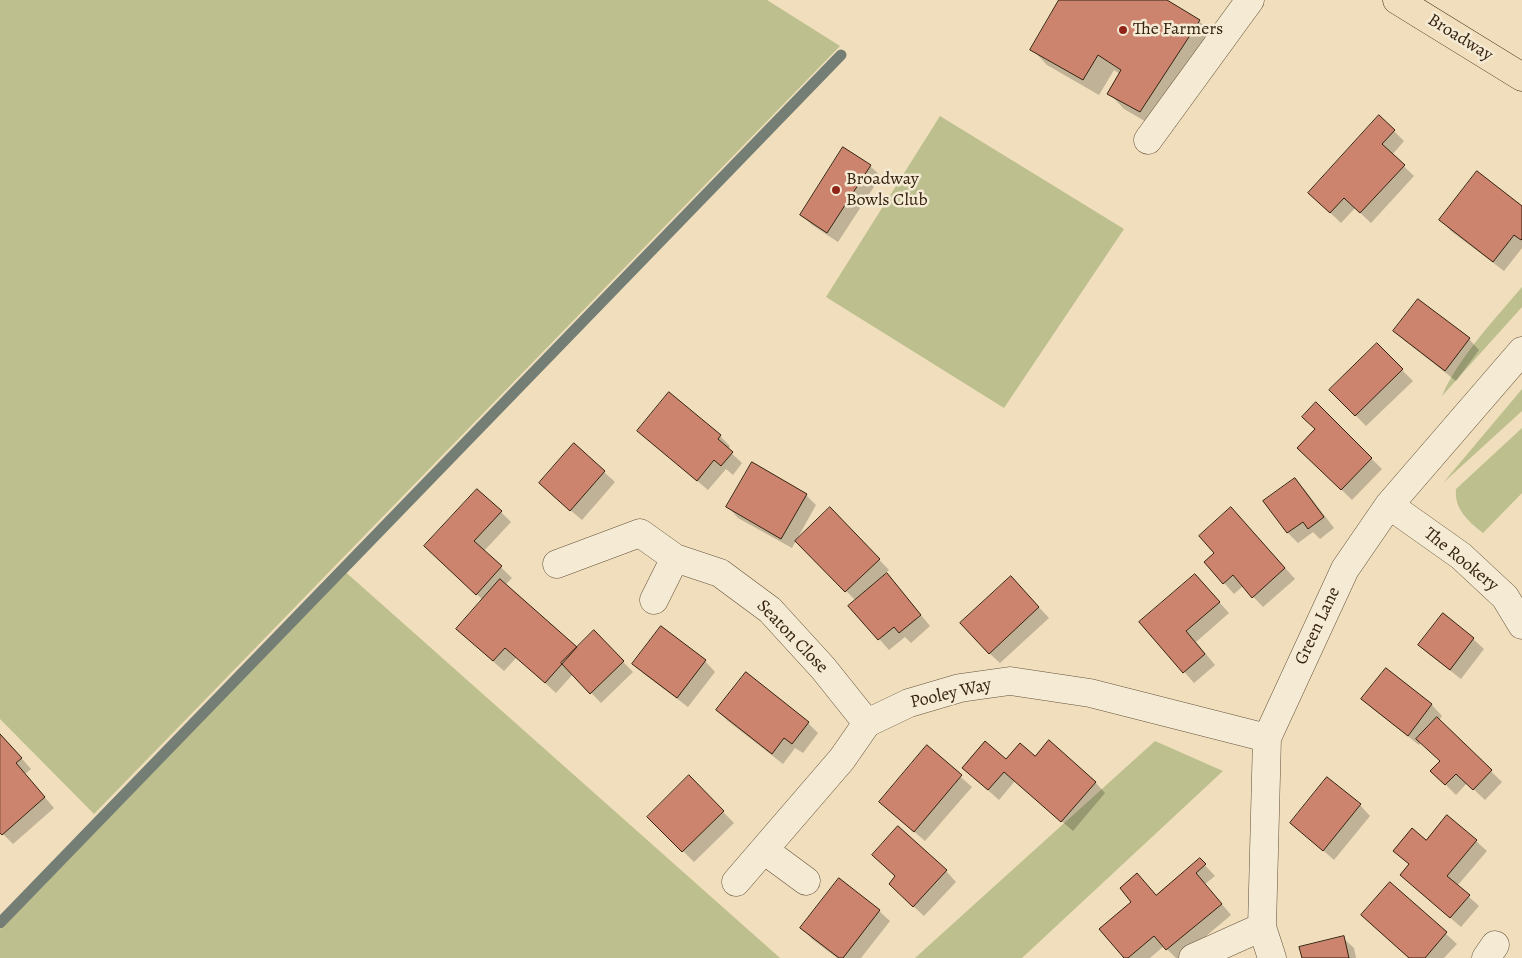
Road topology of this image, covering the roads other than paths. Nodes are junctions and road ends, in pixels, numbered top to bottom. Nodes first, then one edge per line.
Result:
1 (1250, 0) edge
2 (1398, 0) edge
3 (1522, 77) edge
4 (1148, 140) dead end
5 (1522, 351) edge
6 (1389, 505) junction
7 (675, 558) junction
8 (557, 564) dead end
9 (654, 600) dead end
10 (1522, 625) edge
11 (867, 723) junction
12 (1267, 738) junction
13 (764, 850) junction
14 (806, 881) dead end
15 (736, 882) dead end
16 (1262, 927) junction
17 (1193, 958) edge
18 (1272, 958) edge

1 - 4 street
2 - 3 main road, Broadway
5 - 6 street, Green Lane
6 - 10 street, The Rookery
6 - 12 street, Green Lane
7 - 8 street, Seaton Close
7 - 9 street
7 - 11 street, Seaton Close
11 - 12 street, Pooley Way
11 - 13 street, Pooley Way
12 - 16 street, Green Lane
13 - 14 street
13 - 15 street, Pooley Way
16 - 17 street
16 - 18 street, Green Lane

